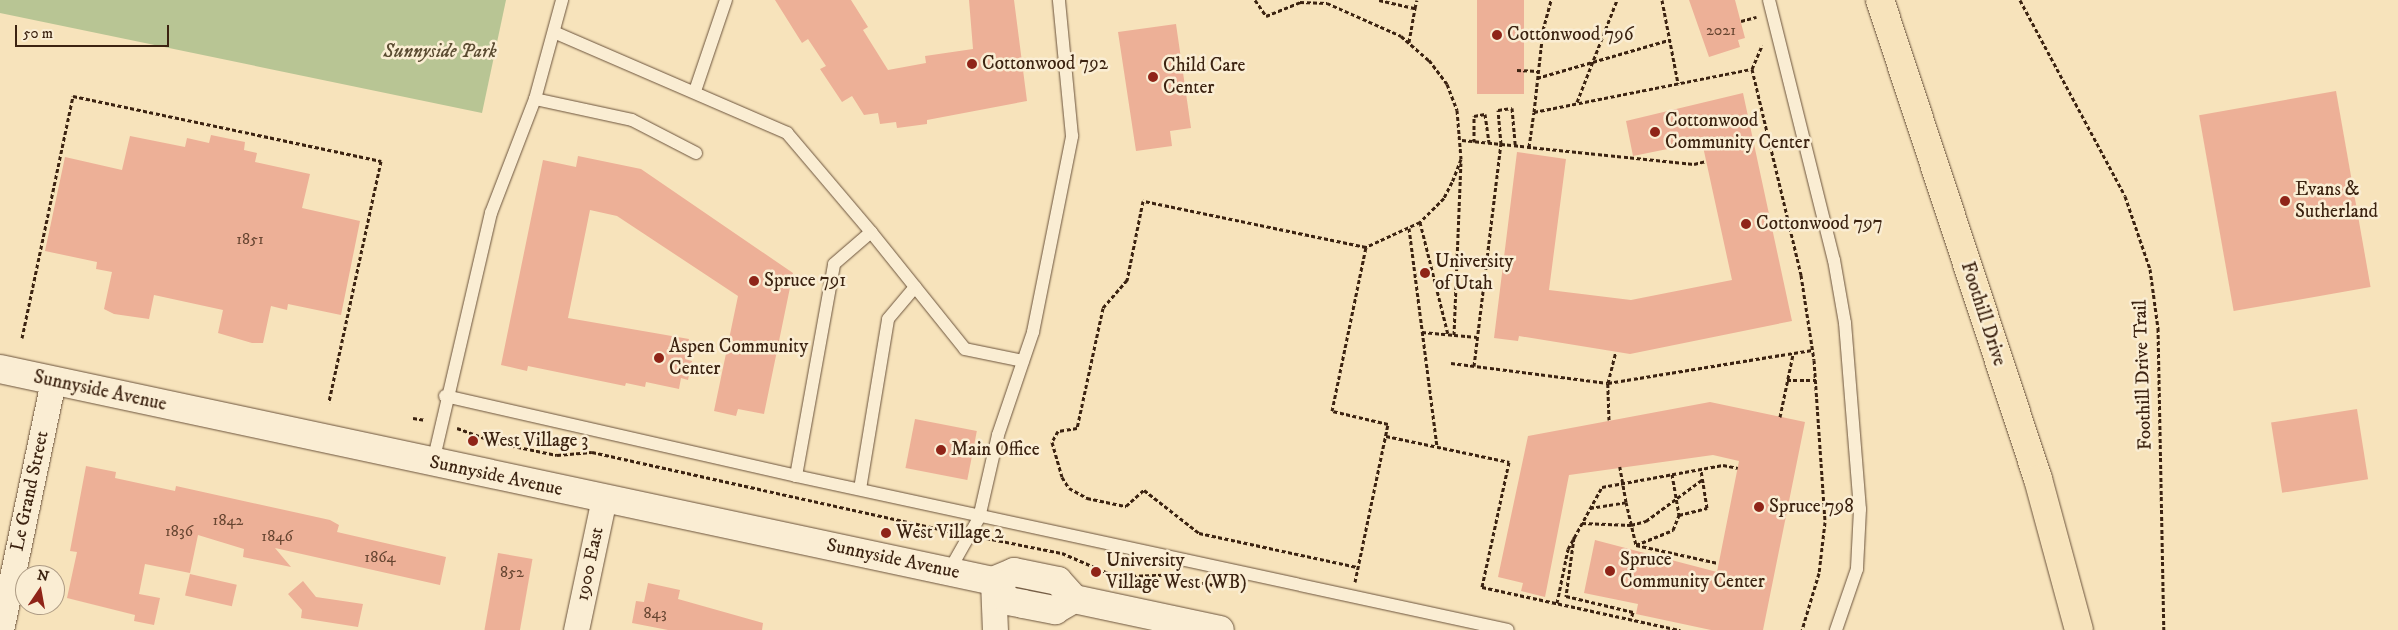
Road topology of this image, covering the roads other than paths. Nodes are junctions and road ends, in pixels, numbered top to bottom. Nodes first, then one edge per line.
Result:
1 (562, 0) edge
2 (726, 0) edge
3 (1060, 0) edge
4 (1769, 0) edge
5 (1880, 0) edge
6 (556, 33) junction
7 (695, 91) junction
8 (535, 99) junction
9 (696, 153) dead end
10 (871, 232) junction
11 (915, 287) junction
12 (1023, 361) junction
13 (0, 369) edge
14 (53, 381) junction
15 (445, 396) junction
16 (433, 462) junction
17 (796, 476) junction
18 (860, 489) junction
19 (604, 498) junction
20 (979, 518) junction
21 (949, 571) junction
22 (993, 582) junction
23 (2, 630) edge
24 (576, 630) edge
25 (995, 630) edge
26 (1220, 630) edge
27 (1508, 630) edge
28 (1836, 630) edge
29 (2079, 630) edge

1 - 6 lane
2 - 7 lane
3 - 12 lane
4 - 28 lane
5 - 29 main road, Foothill Drive
6 - 7 lane
6 - 8 lane
7 - 10 lane
8 - 9 lane
8 - 15 lane
10 - 11 lane
10 - 17 lane
11 - 12 lane
11 - 18 lane
12 - 20 lane
13 - 14 main road, Sunnyside Avenue
14 - 16 main road, Sunnyside Avenue
14 - 23 street, Le Grand Street
15 - 16 lane
15 - 17 lane
16 - 19 main road, Sunnyside Avenue
17 - 18 lane
18 - 20 lane
19 - 21 main road, Sunnyside Avenue
19 - 24 street, 1900 East
20 - 21 lane
20 - 27 lane
21 - 22 main road, Sunnyside Avenue
22 - 25 street
22 - 26 main road

